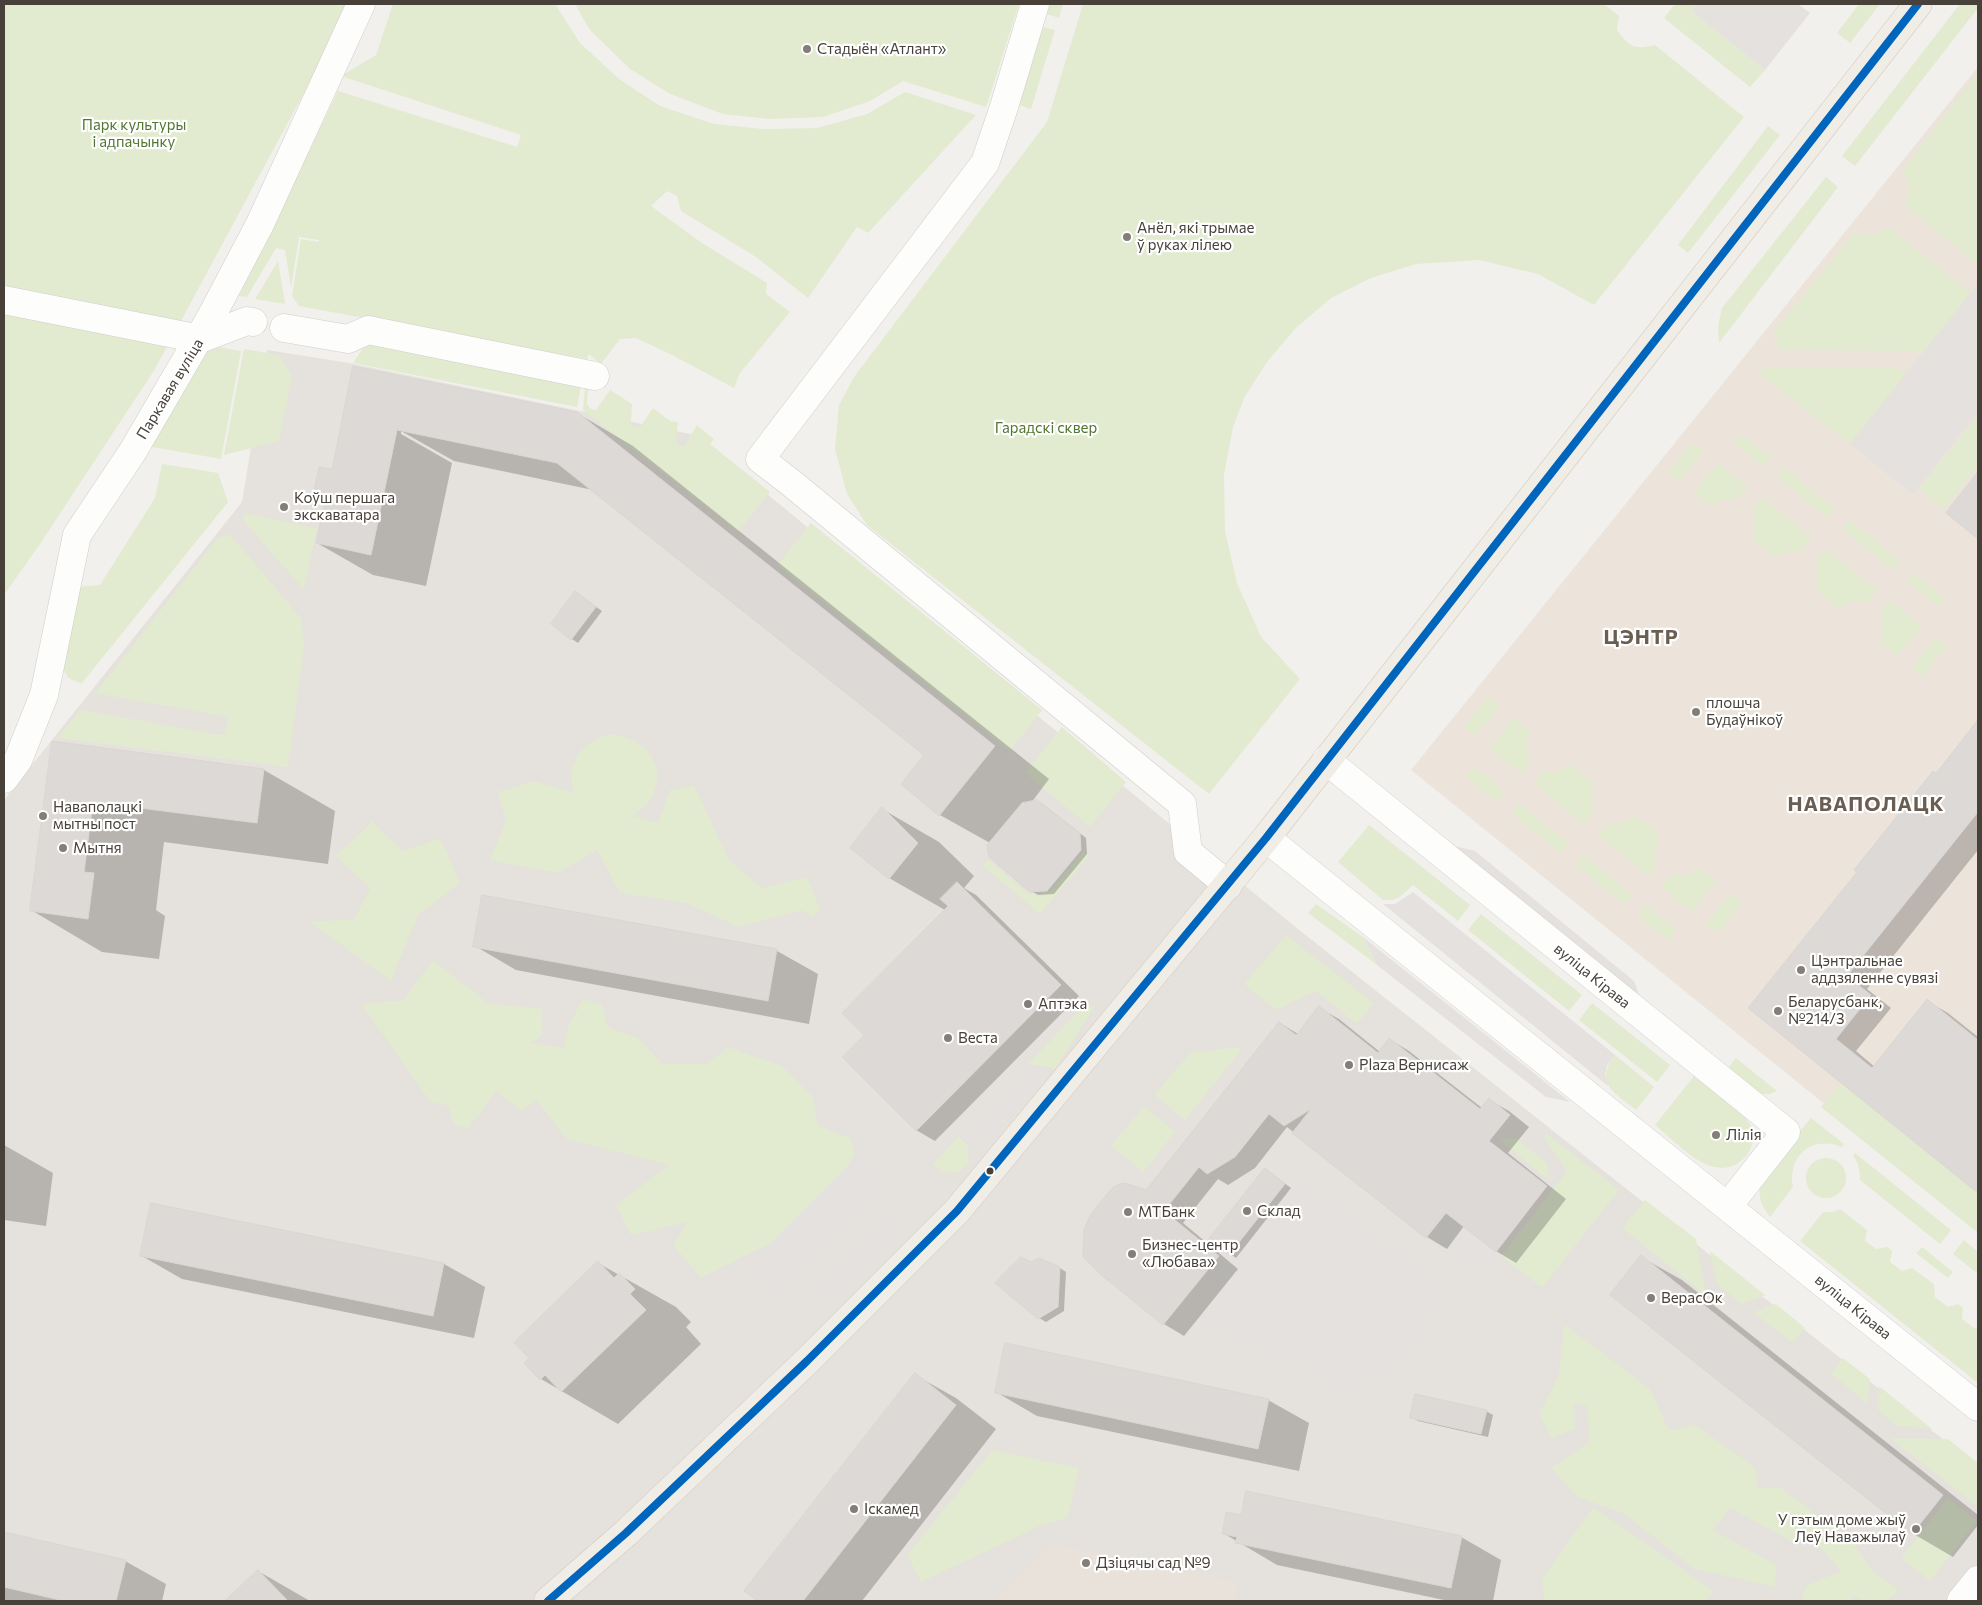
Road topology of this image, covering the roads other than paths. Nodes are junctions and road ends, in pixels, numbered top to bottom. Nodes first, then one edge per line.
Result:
1 (361, 4) edge
2 (1035, 4) edge
3 (1918, 4) edge
4 (4, 300) edge
5 (253, 322) dead end
6 (284, 328) dead end
7 (200, 339) junction
8 (595, 376) dead end
9 (1326, 760) junction
10 (4, 779) edge
11 (1266, 838) junction
12 (1228, 885) junction
13 (1728, 1206) junction
14 (1978, 1408) edge
15 (1978, 1580) edge
16 (548, 1601) edge
17 (1961, 1601) edge

1 - 7 street, Паркавая вуліца
2 - 12 street
3 - 9 main road
4 - 7 street
5 - 7 street
6 - 8 street
7 - 10 street, Паркавая вуліца
9 - 11 main road
9 - 13 street, вуліца Кірава
11 - 12 main road
11 - 13 street, вуліца Кірава
12 - 16 main road
13 - 14 street, вуліца Кірава
15 - 17 street

